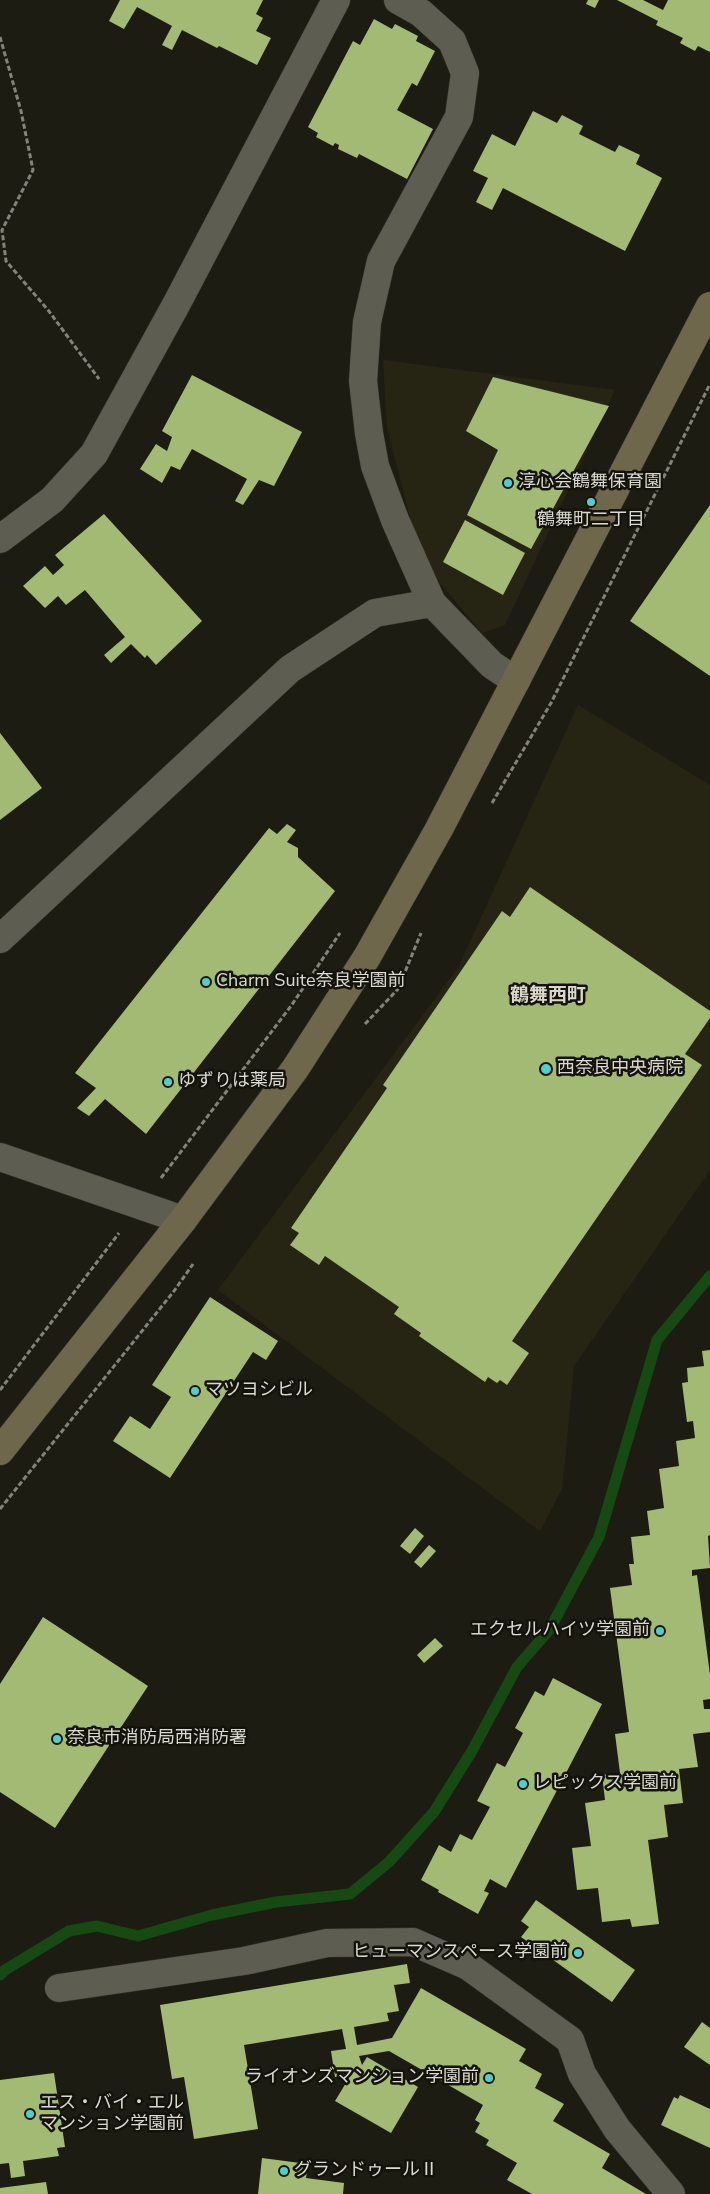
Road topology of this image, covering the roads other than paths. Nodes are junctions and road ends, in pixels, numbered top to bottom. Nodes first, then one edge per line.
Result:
1 (336, 0) edge
2 (398, 0) edge
3 (710, 306) edge
4 (0, 539) edge
5 (432, 602) junction
6 (516, 681) junction
7 (0, 938) edge
8 (0, 1157) edge
9 (183, 1220) junction
10 (0, 1451) edge
11 (59, 1988) dead end
12 (671, 2194) edge

1 - 4 street
2 - 5 street
3 - 6 street
5 - 6 street
5 - 7 street
6 - 9 street
8 - 9 street
9 - 10 street
11 - 12 street

